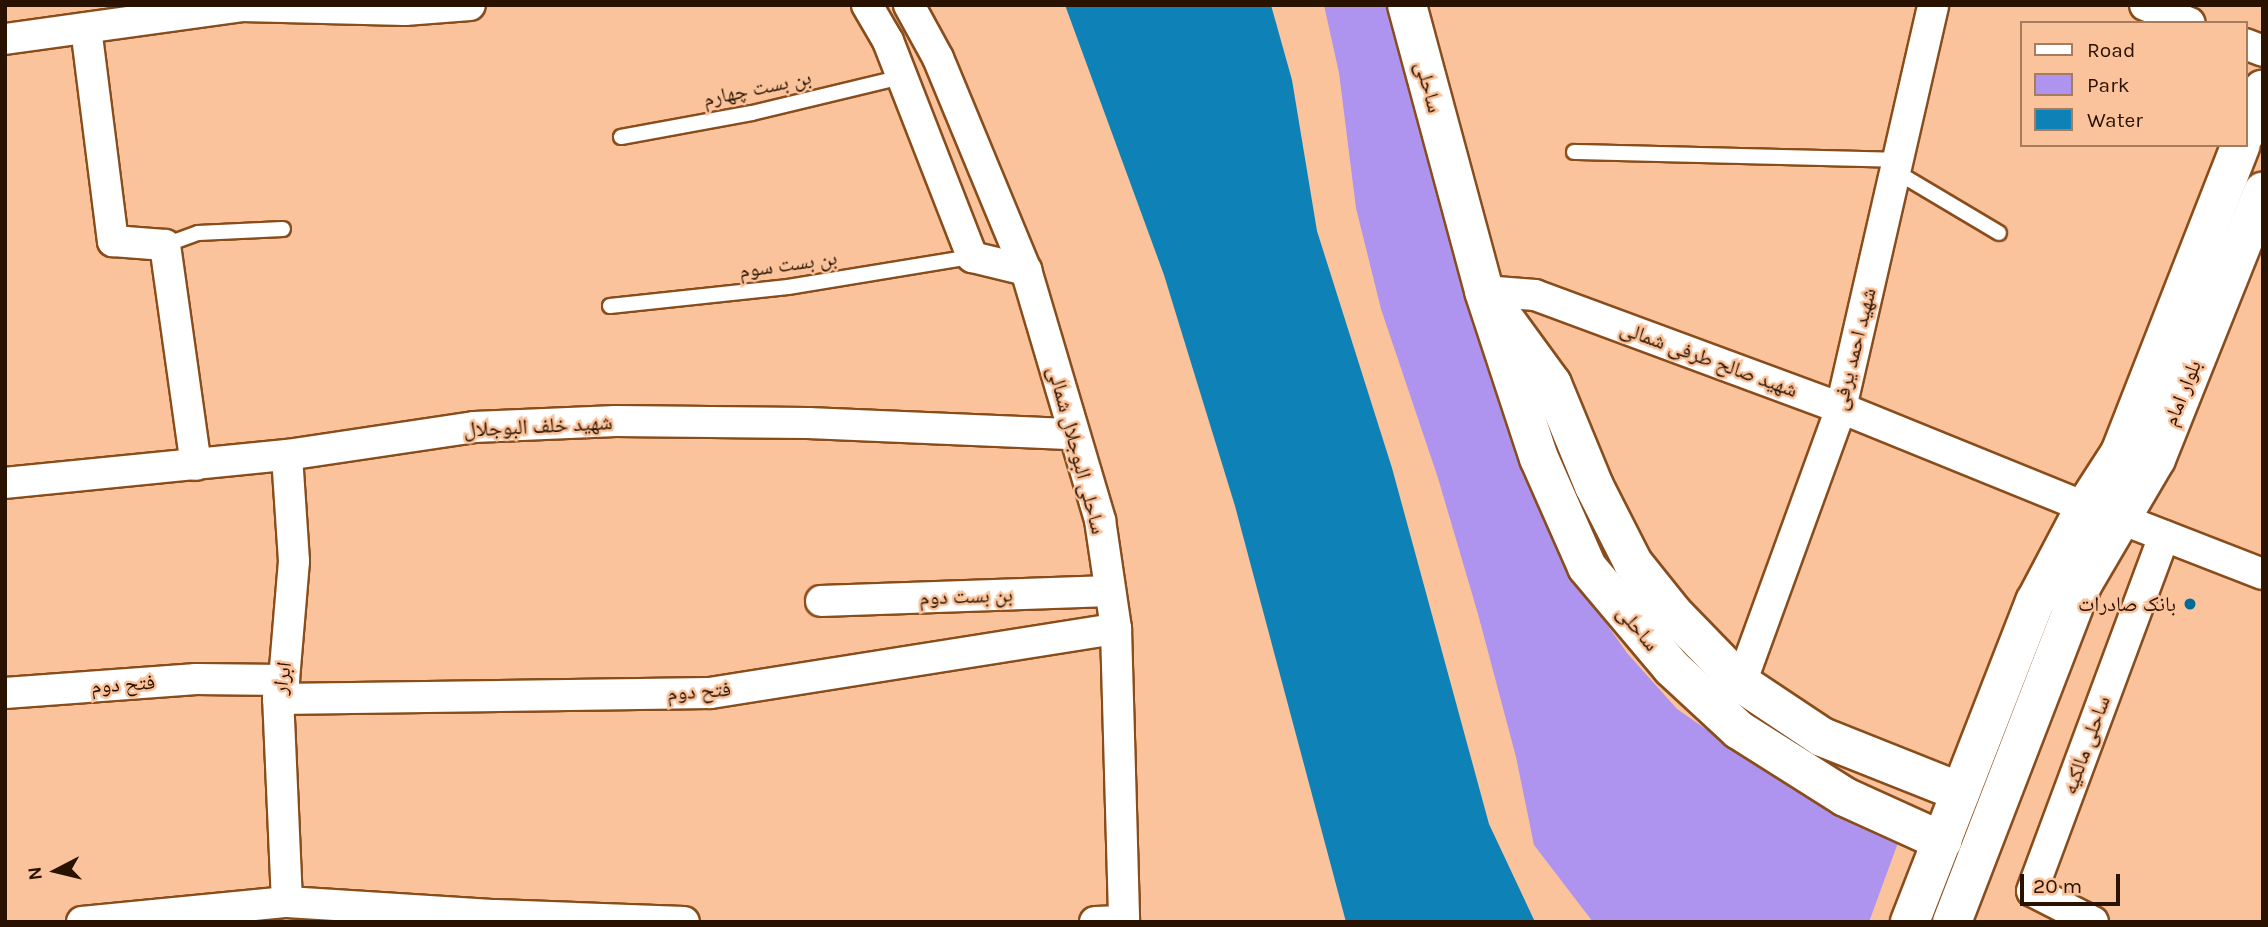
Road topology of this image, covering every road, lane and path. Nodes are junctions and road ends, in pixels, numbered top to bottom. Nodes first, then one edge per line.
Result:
1 (470, 5) edge
2 (867, 5) edge
3 (909, 5) edge
4 (1407, 5) edge
5 (1933, 5) edge
6 (2145, 5) edge
7 (2185, 21) edge
8 (86, 28) junction
9 (5, 39) edge
10 (902, 77) junction
11 (2263, 89) edge
12 (2247, 129) edge
13 (621, 137) dead end
14 (2240, 147) edge
15 (1574, 152) dead end
16 (1896, 166) junction
17 (2263, 192) edge
18 (284, 229) dead end
19 (1999, 233) dead end
20 (165, 245) junction
21 (972, 257) junction
22 (1026, 270) junction
23 (1484, 291) junction
24 (610, 306) dead end
25 (1841, 408) junction
26 (1074, 434) junction
27 (287, 455) junction
28 (196, 465) junction
29 (5, 484) edge
30 (2085, 507) junction
31 (2121, 519) junction
32 (2164, 536) junction
33 (2263, 574) edge
34 (1110, 591) junction
35 (821, 601) dead end
36 (1116, 629) junction
37 (1741, 684) junction
38 (281, 690) junction
39 (5, 693) edge
40 (1960, 792) junction
41 (1942, 841) junction
42 (287, 902) junction
43 (82, 922) edge
44 (684, 922) edge
45 (1095, 922) edge
46 (1124, 922) edge
47 (1910, 922) edge
48 (1952, 922) edge
49 (2092, 922) edge

1 - 8 street
2 - 10 street
3 - 22 street, ساحلی البوجلال شمالی
4 - 23 main road, ساحلی
5 - 16 street, شهید احمد یرفی
6 - 7 street
8 - 9 street
8 - 20 street
10 - 13 lane, بن بست چهارم
10 - 21 street
11 - 12 main road
14 - 30 main road, بلوار امام
15 - 16 lane
16 - 19 lane
16 - 25 street, شهید احمد یرفی
17 - 31 main road, بلوار امام
18 - 20 lane
20 - 28 street
21 - 22 street
21 - 24 lane, بن بست سوم
22 - 26 street, ساحلی البوجلال شمالی
23 - 25 street, شهید صالح طرفی شمالی
23 - 37 main road, ساحلی
23 - 41 main road, ساحلی
25 - 30 street, شهید صالح طرفی شمالی
25 - 37 street, شهید احمد یرفی
26 - 27 street, شهید خلف البوجلال
26 - 34 street, ساحلی البوجلال شمالی
27 - 28 street, شهید خلف البوجلال
27 - 38 street, ابرار
28 - 29 street, شهید خلف البوجلال
30 - 40 main road, بلوار امام
31 - 32 street
31 - 48 main road, بلوار امام
32 - 33 street
32 - 49 street, ساحلی مالکیه
34 - 35 street, بن بست دوم
34 - 36 street, ساحلی البوجلال شمالی
36 - 38 street, فتح دوم
36 - 46 street, ساحلی البوجلال شمالی
37 - 40 main road, ساحلی
38 - 39 street, فتح دوم
38 - 42 street, ابرار
40 - 41 main road, بلوار امام
41 - 47 main road, بلوار امام
42 - 43 street
42 - 44 street
45 - 46 street

